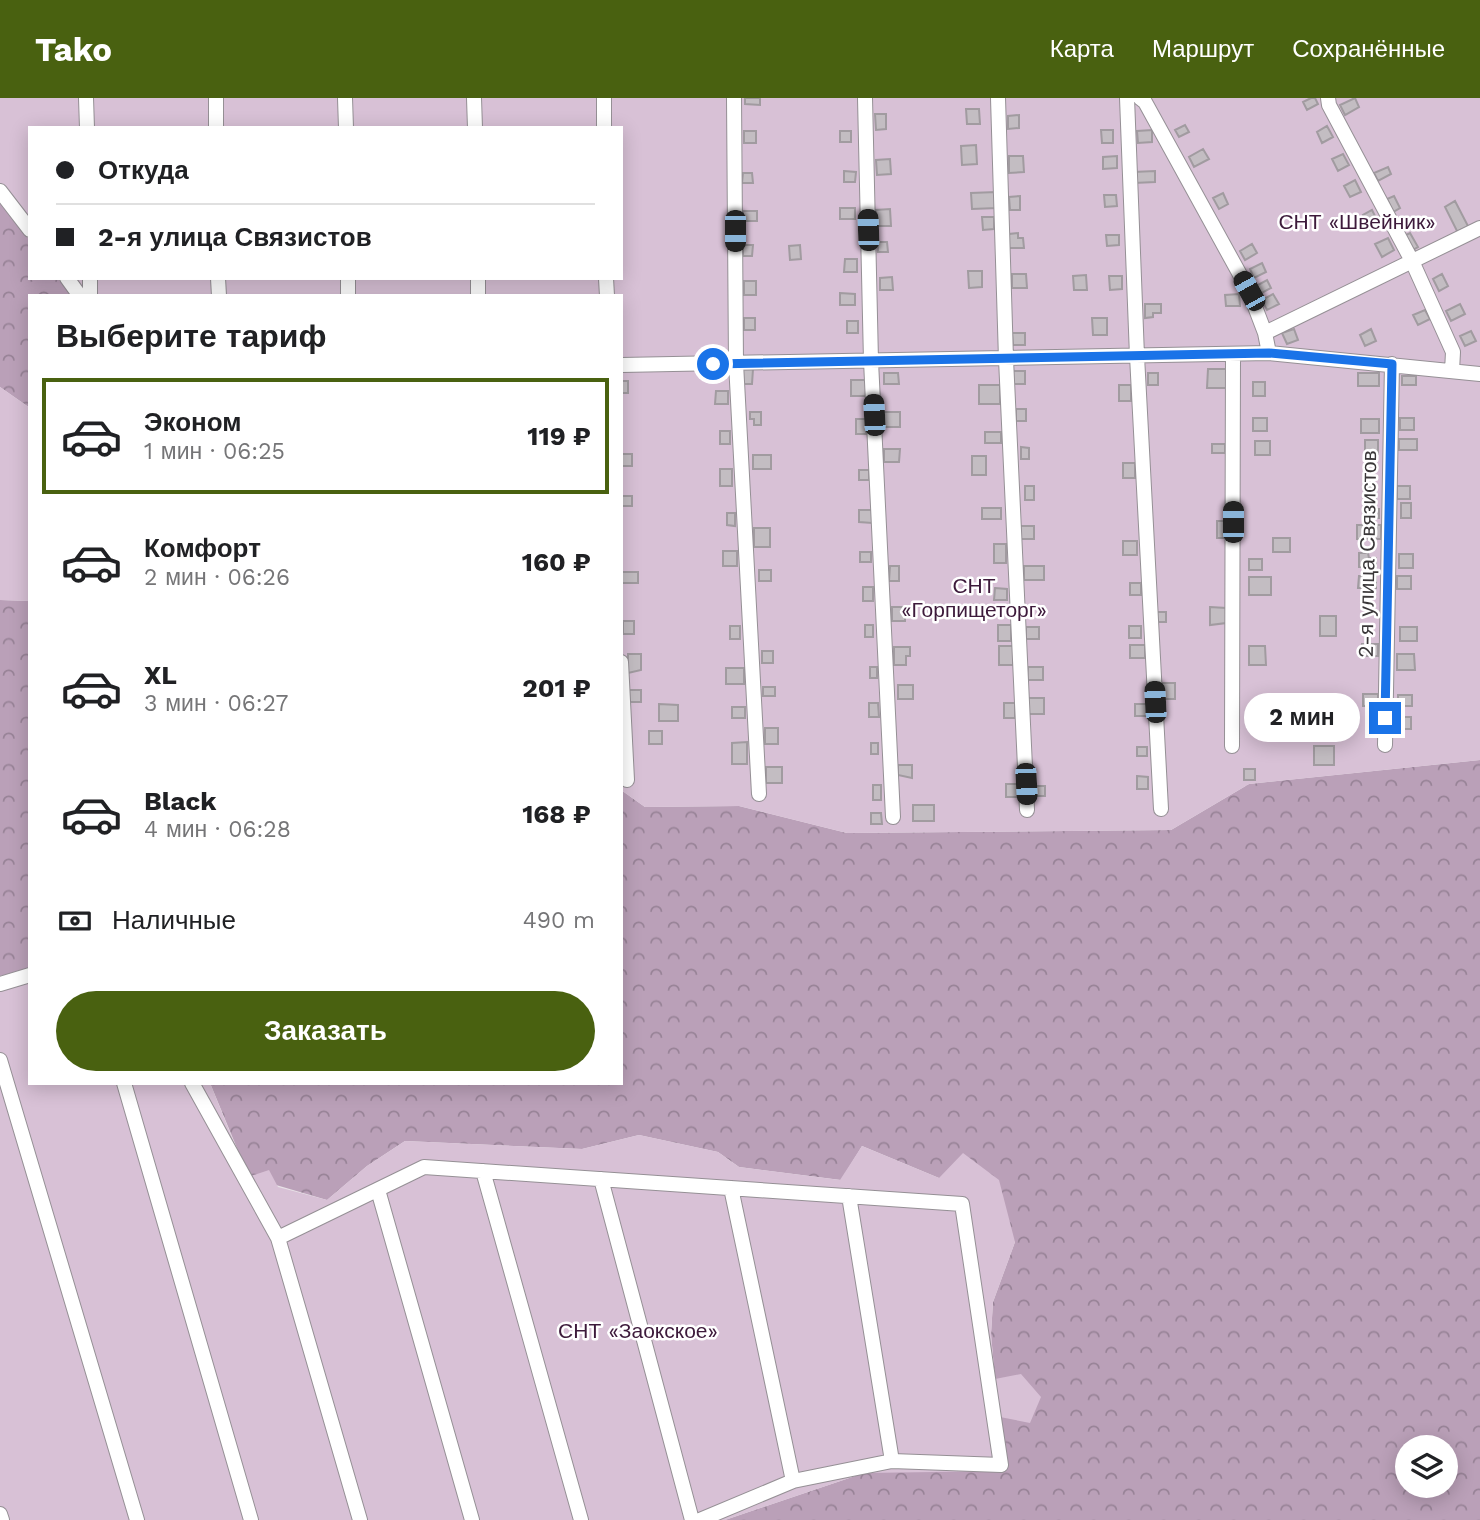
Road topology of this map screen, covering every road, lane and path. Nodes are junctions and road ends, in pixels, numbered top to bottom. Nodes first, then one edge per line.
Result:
1 (86, 98) edge
2 (216, 98) edge
3 (345, 98) edge
4 (474, 98) edge
5 (604, 98) edge
6 (734, 98) edge
7 (864, 98) edge
8 (999, 98) edge
9 (1127, 98) edge
10 (1140, 98) edge
11 (1328, 98) edge
12 (87, 126) edge
13 (216, 126) edge
14 (346, 126) edge
15 (475, 126) edge
16 (604, 126) edge
17 (0, 191) edge
18 (28, 227) edge
19 (1480, 228) edge
20 (1412, 261) junction
21 (68, 280) edge
22 (78, 294) edge
23 (1265, 333) junction
24 (1269, 353) junction
25 (1233, 355) junction
26 (1137, 356) junction
27 (1006, 359) junction
28 (871, 361) junction
29 (736, 363) junction
30 (1392, 364) junction
31 (623, 365) edge
32 (1452, 371) junction
33 (1480, 374) edge
34 (623, 701) edge
35 (1232, 746) dead end
36 (1385, 746) dead end
37 (627, 780) dead end
38 (759, 794) dead end
39 (1161, 808) dead end
40 (1027, 810) dead end
41 (893, 817) dead end
42 (28, 976) edge
43 (0, 984) edge
44 (0, 1060) edge
45 (125, 1085) edge
46 (193, 1085) edge
47 (482, 1171) junction
48 (601, 1180) junction
49 (731, 1188) junction
50 (378, 1190) junction
51 (849, 1196) junction
52 (278, 1238) junction
53 (892, 1461) junction
54 (793, 1481) junction
55 (0, 1514) edge
56 (2, 1520) edge
57 (137, 1520) edge
58 (251, 1520) edge
59 (360, 1520) edge
60 (472, 1520) edge
61 (581, 1520) edge
62 (692, 1520) edge
63 (700, 1520) edge

1 - 12 street
2 - 13 street
3 - 14 street
4 - 15 street
5 - 16 street
6 - 29 street
7 - 28 street
8 - 27 street
9 - 26 street
10 - 23 street
11 - 20 street
17 - 18 street
19 - 20 street
20 - 23 street
20 - 32 street
21 - 22 street
23 - 24 street
24 - 25 street
24 - 30 street
25 - 26 street
25 - 35 street
26 - 27 street
26 - 39 street
27 - 28 street
27 - 40 street
28 - 29 street
28 - 41 street
29 - 31 street
29 - 38 street
30 - 32 street
30 - 36 street, 2-я улица Связистов
32 - 33 street
34 - 37 street
42 - 43 street
44 - 57 street
45 - 58 street
46 - 52 street
47 - 48 street
47 - 50 street
47 - 61 street
48 - 49 street
48 - 62 street
49 - 51 street
49 - 54 street
50 - 52 street
50 - 60 street
51 - 53 street
51 - 53 street
52 - 59 street
53 - 54 street
54 - 63 street
55 - 56 street

